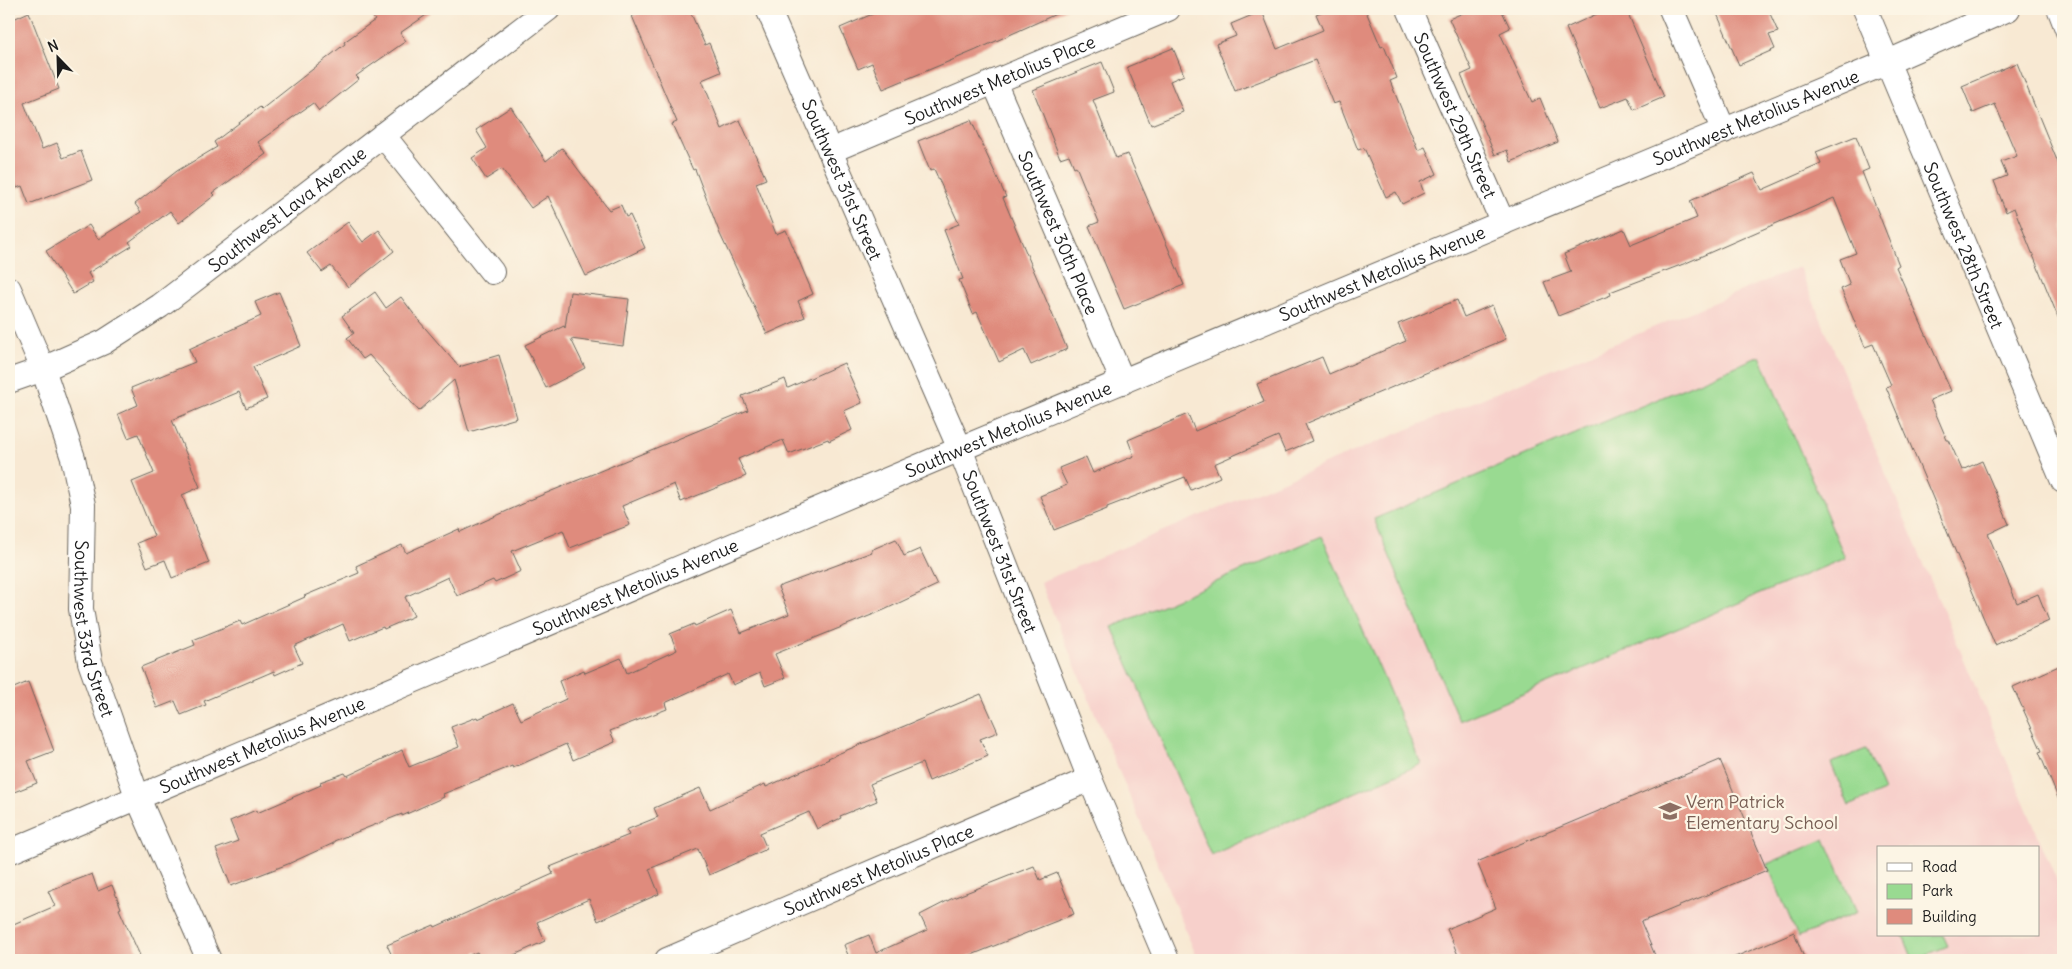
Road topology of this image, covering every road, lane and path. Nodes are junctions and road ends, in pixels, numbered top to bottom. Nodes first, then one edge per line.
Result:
1 (548, 9) edge
2 (768, 9) edge
3 (1168, 9) edge
4 (1409, 9) edge
5 (1671, 9) edge
6 (1865, 9) edge
7 (2008, 9) edge
8 (2053, 9) edge
9 (2063, 35) edge
10 (1888, 62) junction
11 (994, 82) junction
12 (1724, 130) junction
13 (383, 135) junction
14 (830, 151) junction
15 (1503, 223) junction
16 (492, 272) dead end
17 (9, 289) edge
18 (43, 369) junction
19 (9, 382) edge
20 (1123, 382) junction
21 (960, 449) junction
22 (2063, 481) edge
23 (1090, 779) junction
24 (138, 796) junction
25 (9, 852) edge
26 (208, 960) edge
27 (667, 960) edge
28 (1167, 960) edge

1 - 13 street, Southwest Lava Avenue
2 - 14 street, Southwest 31st Street
3 - 11 street, Southwest Metolius Place
4 - 15 street, Southwest 29th Street
5 - 12 street
6 - 10 street, Southwest 28th Street
7 - 10 street, Southwest Metolius Avenue
8 - 9 lane
10 - 12 street, Southwest Metolius Avenue
10 - 22 street, Southwest 28th Street
11 - 14 street, Southwest Metolius Place
11 - 20 street, Southwest 30th Place
12 - 15 street, Southwest Metolius Avenue
13 - 16 street
13 - 18 street, Southwest Lava Avenue
14 - 21 street, Southwest 31st Street
15 - 20 street, Southwest Metolius Avenue
17 - 18 street, Southwest 33rd Street
18 - 19 street, Southwest Lava Avenue
18 - 24 street, Southwest 33rd Street
20 - 21 street, Southwest Metolius Avenue
21 - 23 street, Southwest 31st Street
21 - 24 street, Southwest Metolius Avenue
23 - 27 street, Southwest Metolius Place
23 - 28 street, Southwest 31st Street
24 - 25 street, Southwest Metolius Avenue
24 - 26 street, Southwest 33rd Street

